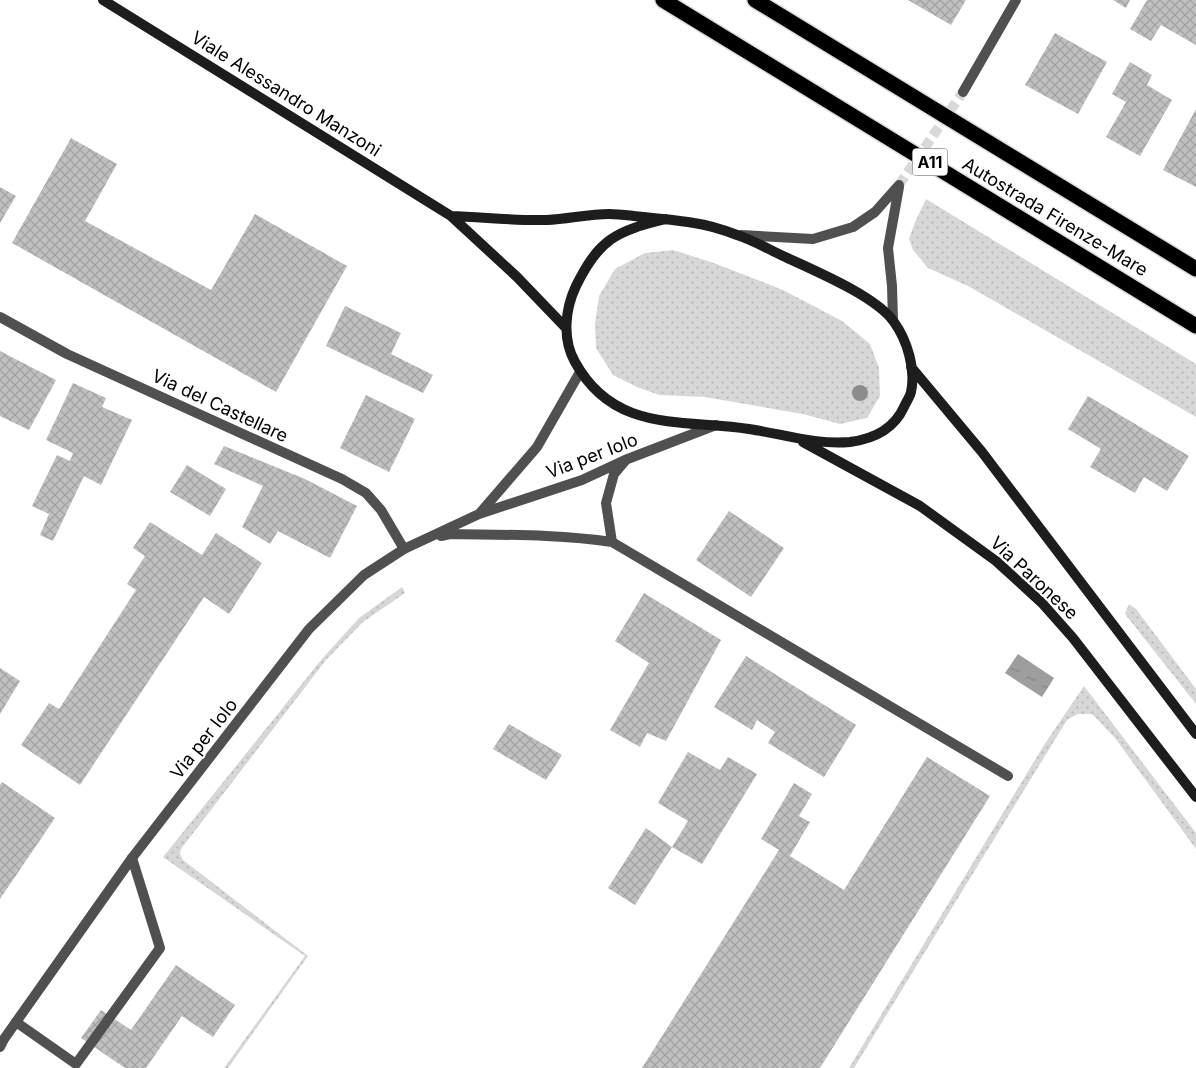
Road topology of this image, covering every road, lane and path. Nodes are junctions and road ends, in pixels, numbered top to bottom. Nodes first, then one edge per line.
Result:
1 (103, 0) edge
2 (663, 0) edge
3 (755, 0) edge
4 (1016, 0) edge
5 (963, 92) tunnel mouth
6 (452, 216) junction
7 (666, 219) junction
8 (738, 235) junction
9 (1196, 269) edge
10 (0, 317) edge
11 (893, 320) junction
12 (1196, 326) edge
13 (566, 328) junction
14 (911, 367) junction
15 (580, 372) junction
16 (716, 426) junction
17 (800, 440) junction
18 (625, 460) junction
19 (480, 514) junction
20 (424, 541) junction
21 (612, 542) junction
22 (404, 549) junction
23 (1196, 734) edge
24 (1008, 776) dead end
25 (1196, 797) edge
26 (132, 858) junction
27 (16, 1022) junction
28 (1, 1043) edge

1 - 6 street, Viale Alessandro Manzoni
2 - 12 highway, Autostrada Firenze-Mare / A11
3 - 9 highway, Autostrada Firenze-Mare
4 - 5 street
6 - 7 street
6 - 13 street, Viale Alessandro Manzoni
7 - 8 street
7 - 13 street
8 - 11 street
8 - 11 street
10 - 22 street, Via del Castellare
11 - 14 street
13 - 15 street
14 - 17 street
14 - 23 street, Via Paronese
15 - 16 street
15 - 19 street, Via per Iolo
16 - 17 street
16 - 18 street, Via per Iolo
17 - 25 street, Via Paronese
18 - 19 street, Via per Iolo
18 - 21 street
19 - 20 street, Via per Iolo
20 - 21 street
20 - 22 street, Via per Iolo
21 - 24 street
22 - 26 street, Via per Iolo
26 - 27 street, Via per Iolo
26 - 27 street
27 - 28 street, Via per Iolo

